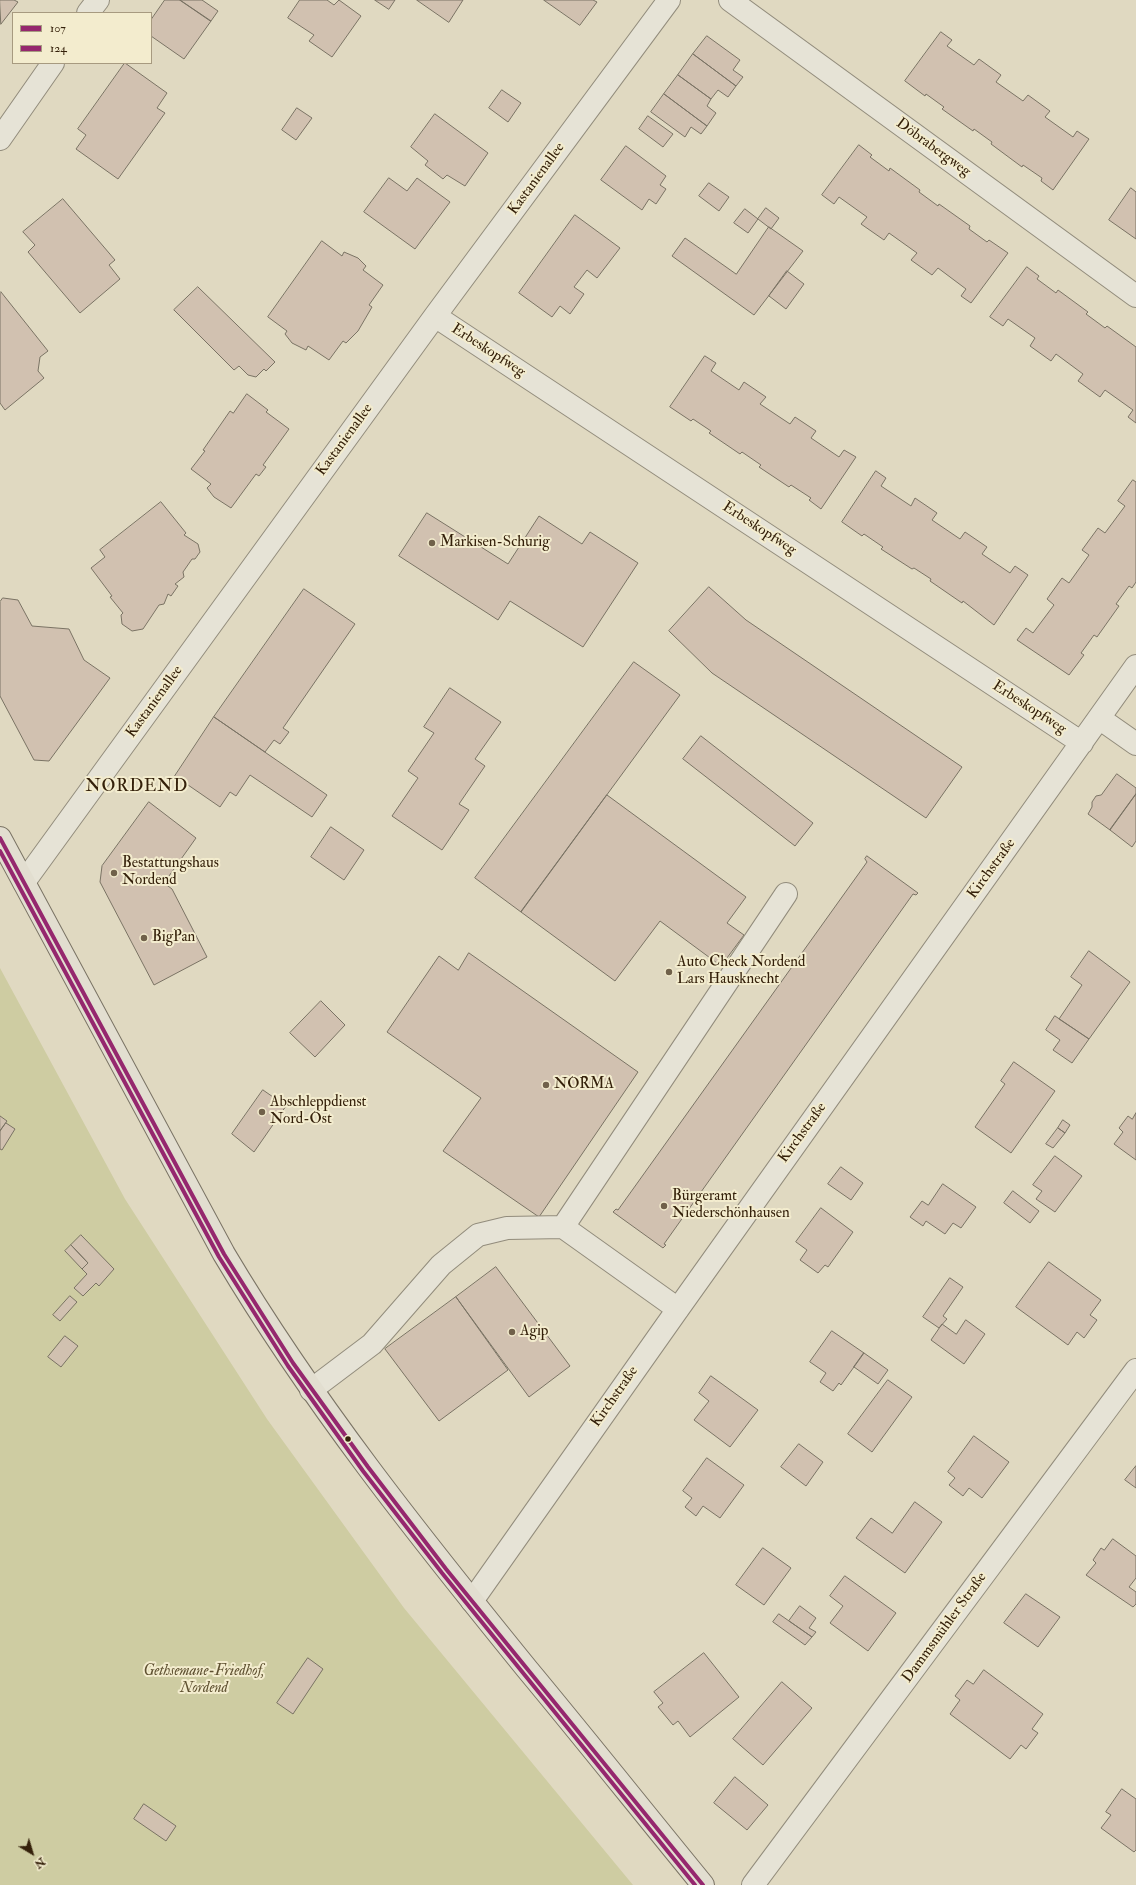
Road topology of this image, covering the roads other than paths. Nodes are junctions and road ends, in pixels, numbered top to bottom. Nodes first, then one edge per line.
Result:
1 (98, 0) edge
2 (669, 0) edge
3 (730, 0) edge
4 (89, 12) edge
5 (52, 64) edge
6 (0, 139) edge
7 (1136, 296) edge
8 (435, 316) junction
9 (1136, 666) edge
10 (1099, 718) junction
11 (1082, 743) junction
12 (1136, 744) edge
13 (0, 838) edge
14 (24, 882) junction
15 (786, 894) dead end
16 (563, 1227) junction
17 (678, 1309) junction
18 (1136, 1370) edge
19 (311, 1390) junction
20 (472, 1601) junction
21 (703, 1885) edge
22 (754, 1885) edge

1 - 4 street
2 - 8 street, Kastanienallee
3 - 7 street, Döbrabergweg
5 - 6 street
8 - 11 street, Erbeskopfweg
8 - 14 street, Kastanienallee
9 - 10 street, Kirchstraße
10 - 11 street, Kirchstraße
10 - 12 street
11 - 17 street, Kirchstraße
13 - 14 main road
14 - 19 main road
15 - 16 street
16 - 17 street
16 - 19 street
17 - 20 street, Kirchstraße
18 - 22 street, Dammsmühler Straße
19 - 20 main road
20 - 21 main road

